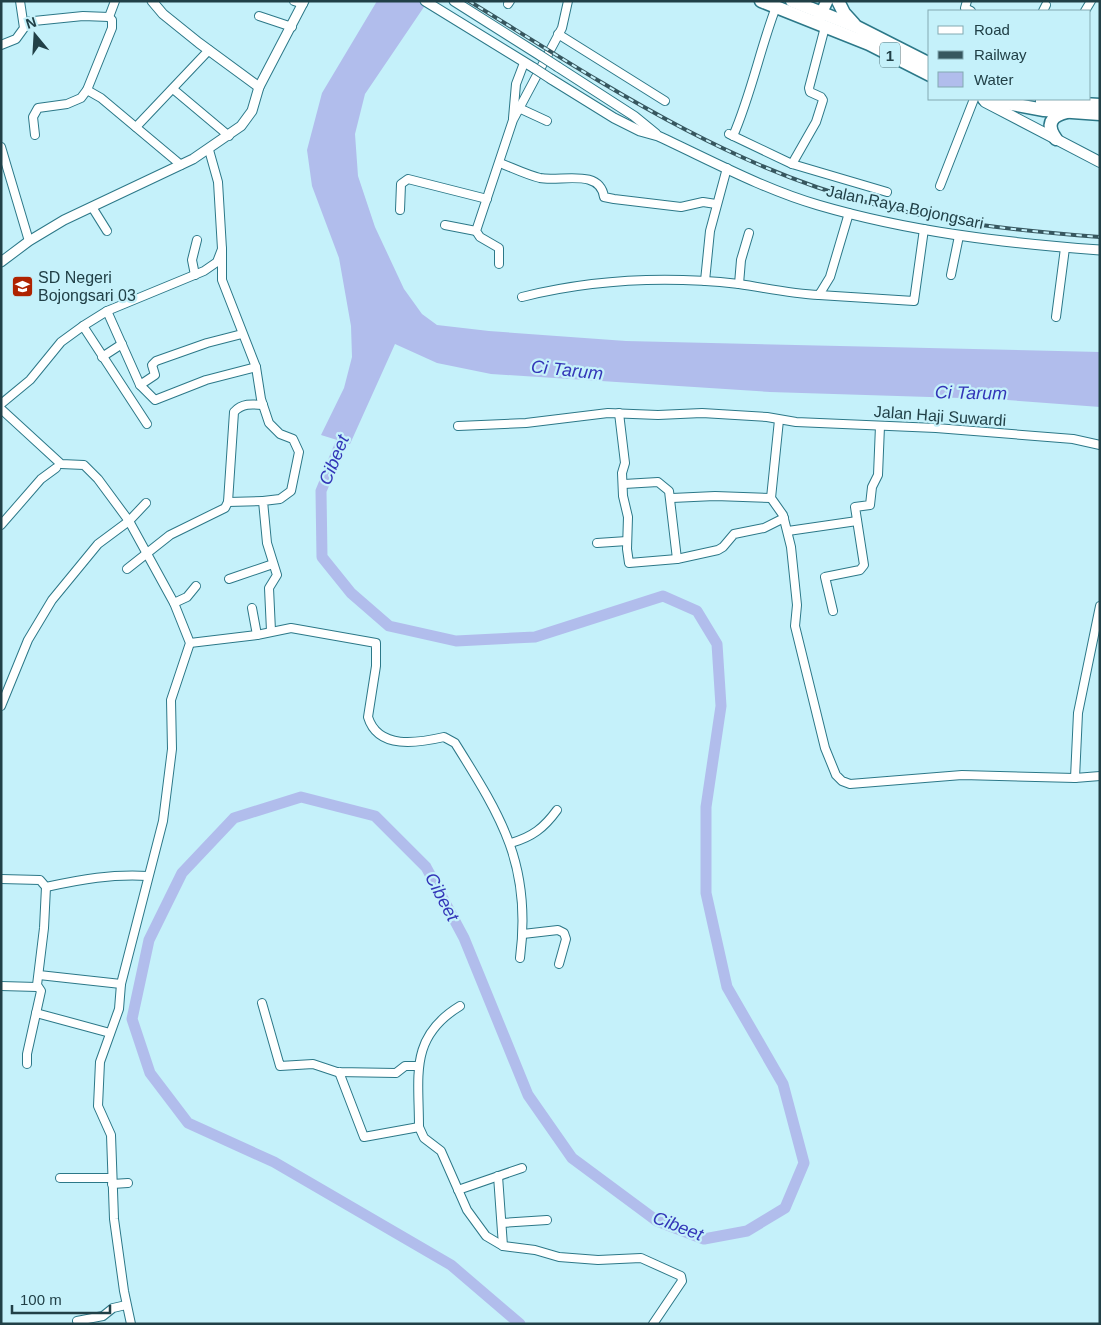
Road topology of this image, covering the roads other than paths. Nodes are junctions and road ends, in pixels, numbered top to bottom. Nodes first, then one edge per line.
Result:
1 (20, 1) edge
2 (115, 1) edge
3 (152, 1) edge
4 (425, 1) edge
5 (454, 1) edge
6 (568, 1) edge
7 (761, 1) edge
8 (792, 1) edge
9 (834, 1) edge
10 (838, 1) edge
11 (300, 2) edge
12 (776, 7) junction
13 (258, 16) dead end
14 (824, 16) edge
15 (109, 17) junction
16 (24, 22) junction
17 (857, 27) junction
18 (292, 28) junction
19 (558, 34) junction
20 (1, 45) edge
21 (209, 50) junction
22 (524, 63) junction
23 (928, 63) edge
24 (928, 74) edge
25 (573, 76) junction
26 (260, 87) junction
27 (566, 88) junction
28 (172, 89) junction
29 (86, 90) junction
30 (516, 92) junction
31 (526, 95) junction
32 (974, 100) edge
33 (982, 100) edge
34 (990, 100) edge
35 (1040, 100) edge
36 (665, 101) dead end
37 (1100, 105) edge
38 (521, 109) junction
39 (1067, 112) junction
40 (1100, 114) edge
41 (513, 120) junction
42 (547, 120) dead end
43 (136, 127) junction
44 (35, 135) dead end
45 (229, 136) junction
46 (658, 136) junction
47 (1056, 139) junction
48 (1, 147) edge
49 (208, 150) junction
50 (1100, 162) edge
51 (500, 163) junction
52 (792, 164) junction
53 (181, 165) junction
54 (727, 168) junction
55 (940, 186) dead end
56 (887, 192) dead end
57 (487, 199) junction
58 (716, 204) junction
59 (92, 207) junction
60 (400, 210) dead end
61 (849, 213) junction
62 (445, 225) dead end
63 (924, 229) junction
64 (107, 231) dead end
65 (476, 231) junction
66 (749, 233) dead end
67 (959, 236) junction
68 (197, 240) dead end
69 (29, 241) junction
70 (1065, 248) junction
71 (222, 249) junction
72 (1100, 250) edge
73 (1, 262) edge
74 (499, 264) dead end
75 (195, 275) junction
76 (952, 275) dead end
77 (705, 281) junction
78 (739, 284) junction
79 (819, 295) junction
80 (522, 297) dead end
81 (107, 312) junction
82 (1056, 317) dead end
83 (83, 326) junction
84 (242, 334) junction
85 (122, 344) junction
86 (102, 357) junction
87 (256, 367) junction
88 (140, 385) junction
89 (1, 404) edge
90 (263, 405) junction
91 (1, 408) edge
92 (619, 413) junction
93 (779, 420) junction
94 (146, 424) dead end
95 (458, 426) dead end
96 (880, 426) junction
97 (1100, 445) edge
98 (56, 468) dead end
99 (624, 484) junction
100 (672, 498) junction
101 (772, 498) junction
102 (263, 501) junction
103 (228, 502) junction
104 (146, 503) dead end
105 (784, 518) junction
106 (857, 520) junction
107 (129, 521) junction
108 (1, 525) edge
109 (788, 531) junction
110 (627, 541) junction
111 (597, 543) dead end
112 (147, 554) junction
113 (677, 559) junction
114 (273, 564) junction
115 (127, 568) dead end
116 (229, 579) dead end
117 (196, 586) dead end
118 (174, 604) junction
119 (1100, 606) edge
120 (252, 608) dead end
121 (833, 611) dead end
122 (271, 631) junction
123 (257, 635) junction
124 (190, 643) junction
125 (1, 706) edge
126 (1100, 776) edge
127 (1075, 778) junction
128 (557, 810) dead end
129 (511, 844) junction
130 (148, 876) junction
131 (1, 879) edge
132 (46, 887) junction
133 (523, 934) junction
134 (520, 958) dead end
135 (558, 964) dead end
136 (39, 975) junction
137 (121, 984) junction
138 (1, 986) edge
139 (38, 987) junction
140 (262, 1003) dead end
141 (460, 1006) dead end
142 (36, 1013) junction
143 (110, 1032) junction
144 (27, 1064) dead end
145 (419, 1066) junction
146 (339, 1072) junction
147 (418, 1127) junction
148 (522, 1168) dead end
149 (498, 1176) junction
150 (60, 1178) dead end
151 (111, 1181) junction
152 (128, 1183) dead end
153 (458, 1190) junction
154 (547, 1220) dead end
155 (502, 1223) junction
156 (503, 1246) junction
157 (126, 1304) junction
158 (77, 1321) dead end
159 (131, 1324) edge
160 (653, 1324) edge

1 - 16 street
2 - 15 street
3 - 21 street
4 - 22 street, Jalan Raya Bojongsari
5 - 25 street, Jalan Raya Bojongsari, bridge
6 - 19 street
7 - 12 highway, 1
8 - 14 highway, 1
9 - 14 main road
10 - 17 highway
11 - 18 street
12 - 14 highway, 1
12 - 52 street
13 - 18 street
14 - 17 highway, 1
14 - 24 highway, 1
14 - 52 street
15 - 16 street
15 - 29 street
16 - 20 street
17 - 23 highway, 1
18 - 26 street
19 - 31 street
19 - 36 street
21 - 26 street
21 - 28 street
22 - 27 street, Jalan Raya Bojongsari, bridge
22 - 30 street
25 - 27 street
25 - 46 street, Jalan Raya Bojongsari
26 - 45 street
27 - 46 street, Jalan Raya Bojongsari
28 - 43 street
28 - 45 street
29 - 43 street
29 - 44 street
30 - 31 street
30 - 41 street
31 - 38 street
32 - 55 street
33 - 47 main road
34 - 39 highway
35 - 37 highway
38 - 41 street
38 - 42 street
39 - 40 highway
39 - 47 highway
41 - 51 street
43 - 53 street
45 - 49 street
46 - 54 street, Jalan Raya Bojongsari
47 - 50 main road
48 - 69 street
49 - 53 street
49 - 71 street
51 - 57 street
51 - 58 street
52 - 56 street
53 - 59 street
54 - 58 street
54 - 61 street, Jalan Raya Bojongsari
57 - 60 street
57 - 65 street
58 - 77 street
59 - 64 street
59 - 69 street
61 - 63 street, Jalan Raya Bojongsari
61 - 79 street
62 - 65 street
63 - 67 street, Jalan Raya Bojongsari
63 - 79 street
65 - 74 street
66 - 78 street
67 - 70 street, Jalan Raya Bojongsari
67 - 76 street
68 - 75 street
69 - 73 street
70 - 72 street, Jalan Raya Bojongsari
70 - 82 street
71 - 75 street
71 - 84 street
75 - 81 street
77 - 78 street
77 - 80 street
78 - 79 street
81 - 83 street
81 - 85 street
83 - 86 street
83 - 89 street
84 - 87 street
84 - 88 street
85 - 86 street
85 - 88 street
86 - 94 street
87 - 88 street
87 - 90 street
90 - 102 street
90 - 103 street
91 - 107 street
92 - 93 street, Jalan Haji Suwardi
92 - 95 street, Jalan Haji Suwardi
92 - 99 street
93 - 96 street, Jalan Haji Suwardi
93 - 101 street
96 - 97 street, Jalan Haji Suwardi
96 - 106 street
98 - 108 street
99 - 100 street
99 - 110 street
100 - 101 street
100 - 113 street
101 - 105 street
102 - 103 street
102 - 114 street
103 - 112 street
104 - 107 street
105 - 109 street
105 - 113 street
106 - 109 street
106 - 121 street
107 - 112 street
107 - 125 street
109 - 127 street
110 - 111 street
110 - 113 street
112 - 115 street
112 - 118 street
114 - 116 street
114 - 122 street
117 - 118 street
118 - 124 street
119 - 127 street
120 - 123 street
122 - 123 street
122 - 129 street
123 - 124 street
124 - 130 street
126 - 127 street
128 - 129 street
129 - 133 street
130 - 132 street
130 - 137 street
131 - 132 street
132 - 136 street
133 - 134 street
133 - 135 street
136 - 137 street
136 - 139 street
137 - 143 street
138 - 139 street
139 - 142 street
140 - 146 street
141 - 145 street
142 - 143 street
142 - 144 street
143 - 151 street
145 - 146 street
145 - 147 street
146 - 147 street
147 - 153 street
148 - 149 street
149 - 153 street
149 - 155 street
150 - 151 street
151 - 152 street
151 - 157 street
153 - 156 street
154 - 155 street
155 - 156 street
156 - 160 street
157 - 158 street
157 - 159 street

